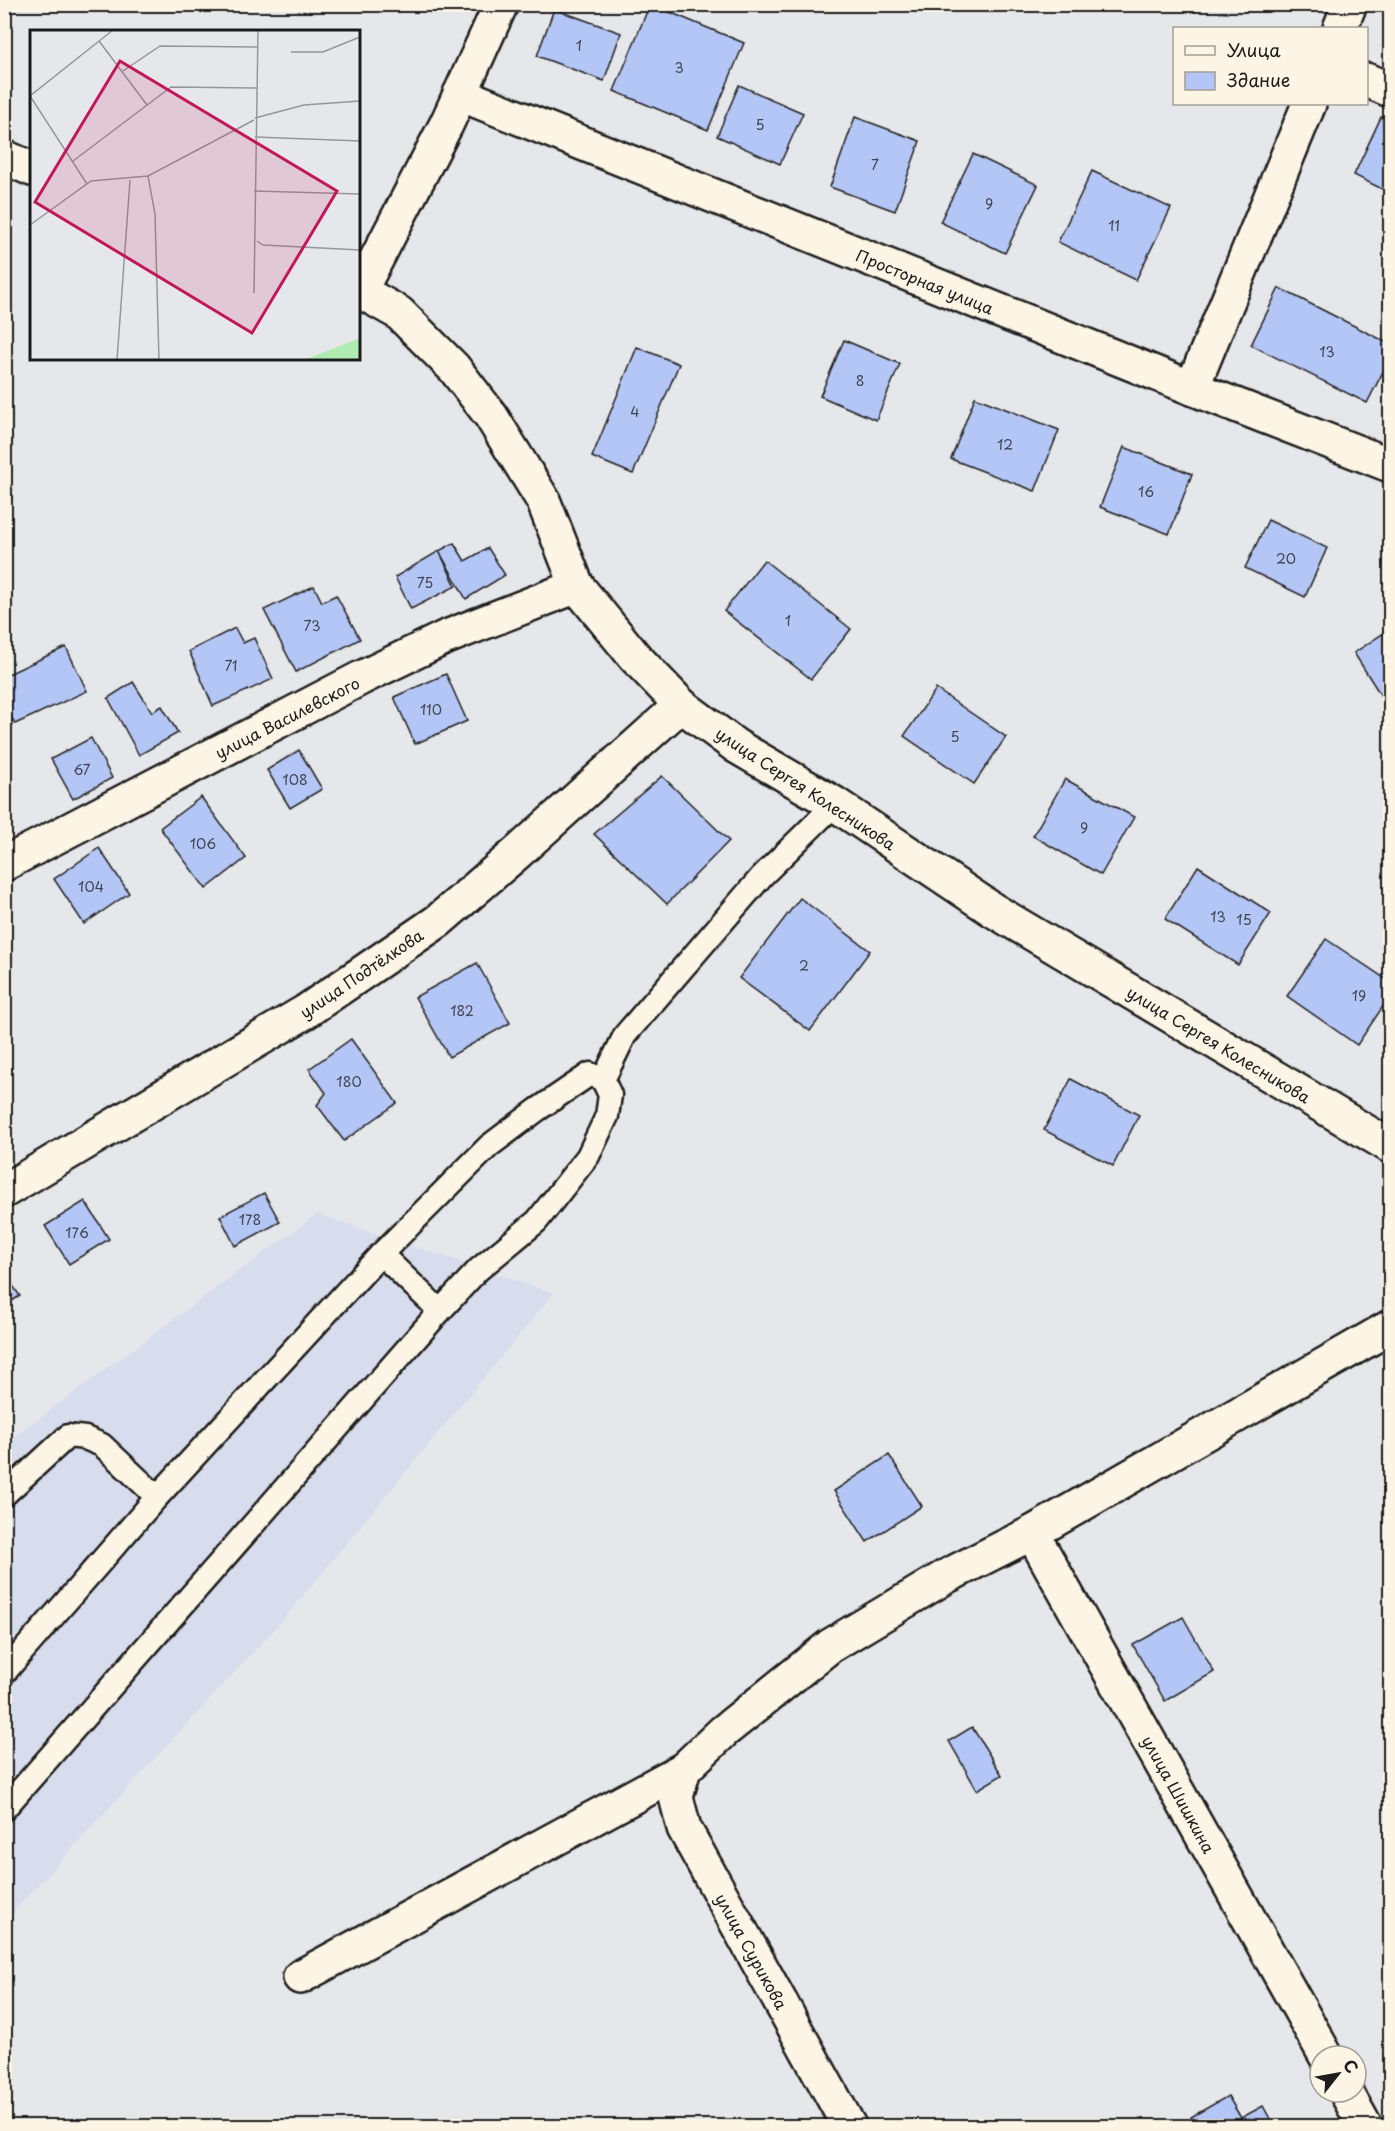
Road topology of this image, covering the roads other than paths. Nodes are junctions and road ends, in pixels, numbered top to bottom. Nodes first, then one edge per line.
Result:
1 (501, 4) edge
2 (1350, 4) edge
3 (1340, 27) edge
4 (1368, 81) edge
5 (1390, 90) edge
6 (460, 94) junction
7 (1309, 105) edge
8 (4, 157) edge
9 (30, 168) edge
10 (360, 288) edge
11 (360, 291) edge
12 (1192, 388) junction
13 (1390, 465) edge
14 (577, 586) junction
15 (681, 705) junction
16 (835, 804) junction
17 (4, 864) edge
18 (603, 1080) junction
19 (1390, 1146) edge
20 (4, 1191) edge
21 (381, 1254) junction
22 (441, 1311) junction
23 (1390, 1327) edge
24 (4, 1495) edge
25 (157, 1497) junction
26 (1032, 1533) junction
27 (4, 1673) edge
28 (684, 1769) junction
29 (4, 1809) edge
30 (300, 1977) dead end
31 (1319, 2044) edge
32 (1353, 2104) edge
33 (849, 2127) edge
34 (1365, 2127) edge

1 - 6 street
2 - 3 street
4 - 5 street
6 - 10 street
6 - 12 street, Просторная улица
7 - 12 street
8 - 9 street
11 - 14 street, улица Сергея Колесникова
12 - 13 street, Просторная улица
14 - 15 street, улица Сергея Колесникова
14 - 17 street, улица Василевского
15 - 16 street, улица Сергея Колесникова
15 - 20 street, улица Подтёлкова
16 - 18 lane
16 - 19 street, улица Сергея Колесникова
18 - 21 lane
18 - 22 lane
21 - 22 lane
21 - 25 lane
22 - 29 lane
23 - 26 street
24 - 25 lane
25 - 27 lane
26 - 28 street
26 - 31 street, улица Шишкина
28 - 30 street
28 - 33 street, улица Сурикова
32 - 34 street

